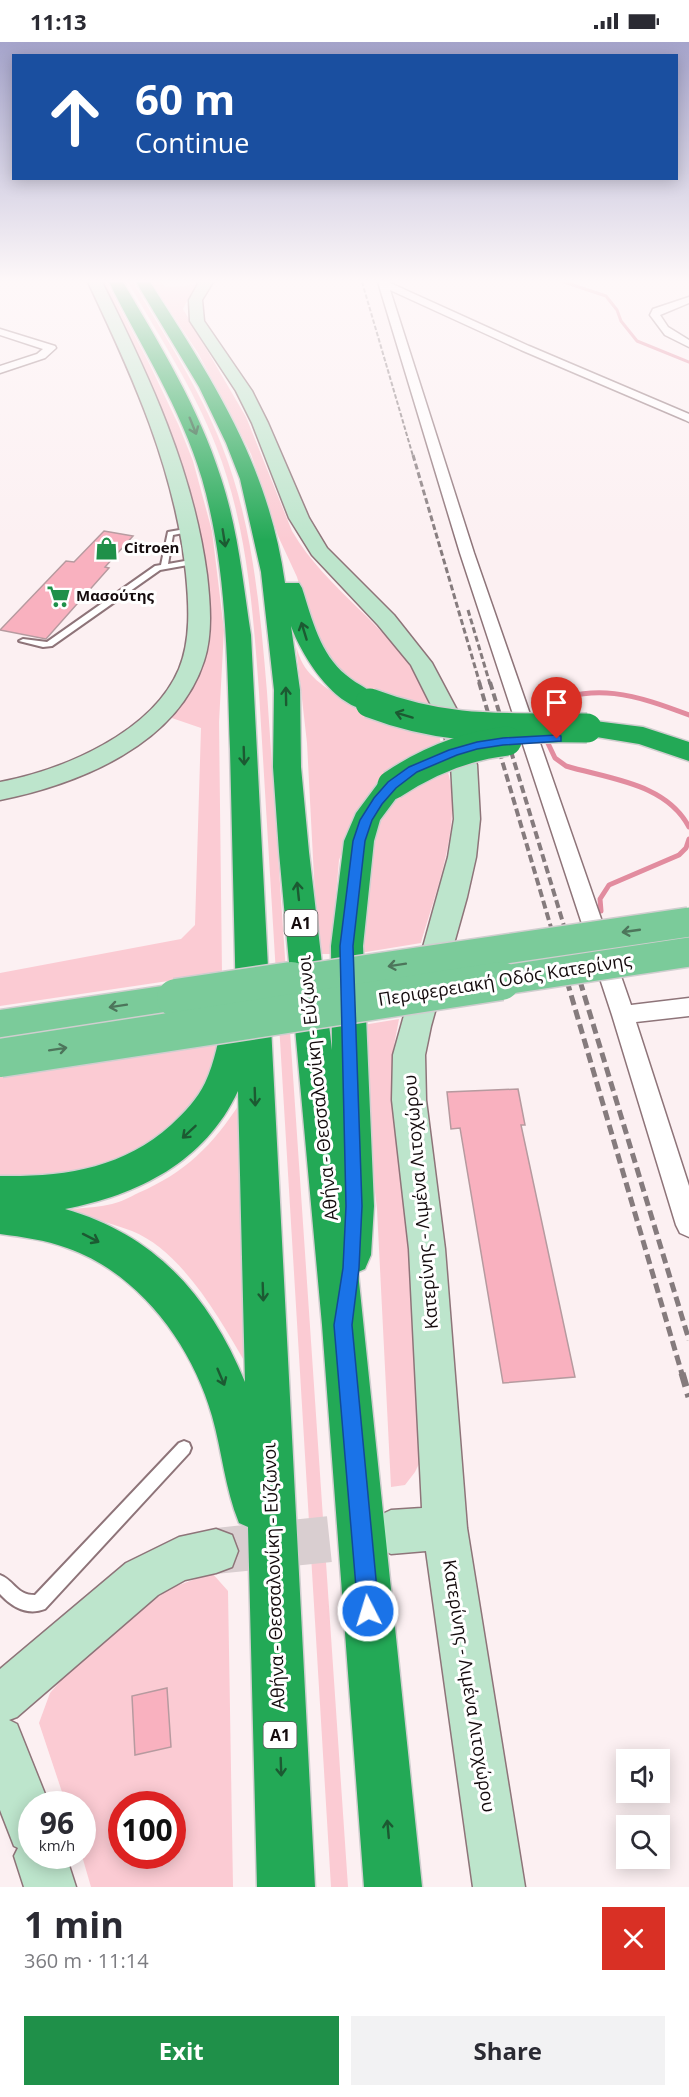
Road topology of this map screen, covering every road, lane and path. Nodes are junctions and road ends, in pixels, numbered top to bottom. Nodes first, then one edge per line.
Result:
1 (138, 368) edge
2 (162, 368) edge
3 (195, 368) edge
4 (228, 368) edge
5 (410, 368) edge
6 (572, 368) edge
7 (689, 418) edge
8 (261, 521) junction
9 (191, 530) junction
10 (196, 561) junction
11 (164, 566) junction
12 (23, 641) dead end
13 (588, 734) junction
14 (689, 752) edge
15 (689, 765) edge
16 (0, 791) edge
17 (689, 922) edge
18 (689, 952) edge
19 (249, 955) junction
20 (689, 1007) edge
21 (623, 1015) junction
22 (0, 1024) edge
23 (0, 1058) edge
24 (0, 1194) edge
25 (0, 1215) edge
26 (689, 1225) edge
27 (343, 1325) junction
28 (184, 1448) dead end
29 (445, 1528) junction
30 (391, 1532) tunnel mouth
31 (216, 1551) tunnel mouth
32 (0, 1582) edge
33 (274, 1582) junction
34 (0, 1700) edge
35 (0, 1741) edge
36 (18, 1791) edge
37 (44, 1869) edge
38 (50, 1887) edge
39 (286, 1887) edge
40 (393, 1887) edge
41 (499, 1887) edge

1 - 9 main road
2 -> 19 highway, Αθήνα - Θεσσαλονίκη - Εύζωνοι / Α1
3 - 8 highway, Αθήνα - Θεσσαλονίκη - Εύζωνοι / Α1
4 - 29 main road, Κατερίνης - Λιμένα Λιτοχώρου
5 - 21 street
6 - 7 street
13 -> 8 highway, bridge
27 -> 8 highway, Αθήνα - Θεσσαλονίκη - Εύζωνοι / Α1
9 - 10 main road
9 - 11 lane
10 - 11 lane
10 - 16 main road
11 - 12 lane
13 - 14 highway
13 - 15 highway
13 - 27 highway, bridge
17 -> 22 main road, Περιφερειακή Οδός Κατερίνης, bridge
23 -> 18 main road, Περιφερειακή Οδός Κατερίνης, bridge
19 -> 24 highway
19 -> 33 highway, Αθήνα - Θεσσαλονίκη - Εύζωνοι / Α1
20 - 21 street
21 - 26 street
25 -> 33 highway
40 -> 27 highway, Αθήνα - Θεσσαλονίκη - Εύζωνοι / Α1
28 - 32 lane
29 - 30 main road
29 - 41 main road, Κατερίνης - Λιμένα Λιτοχώρου
31 - 34 main road
33 -> 39 highway, Αθήνα - Θεσσαλονίκη - Εύζωνοι / Α1
35 - 36 main road
37 - 38 main road

